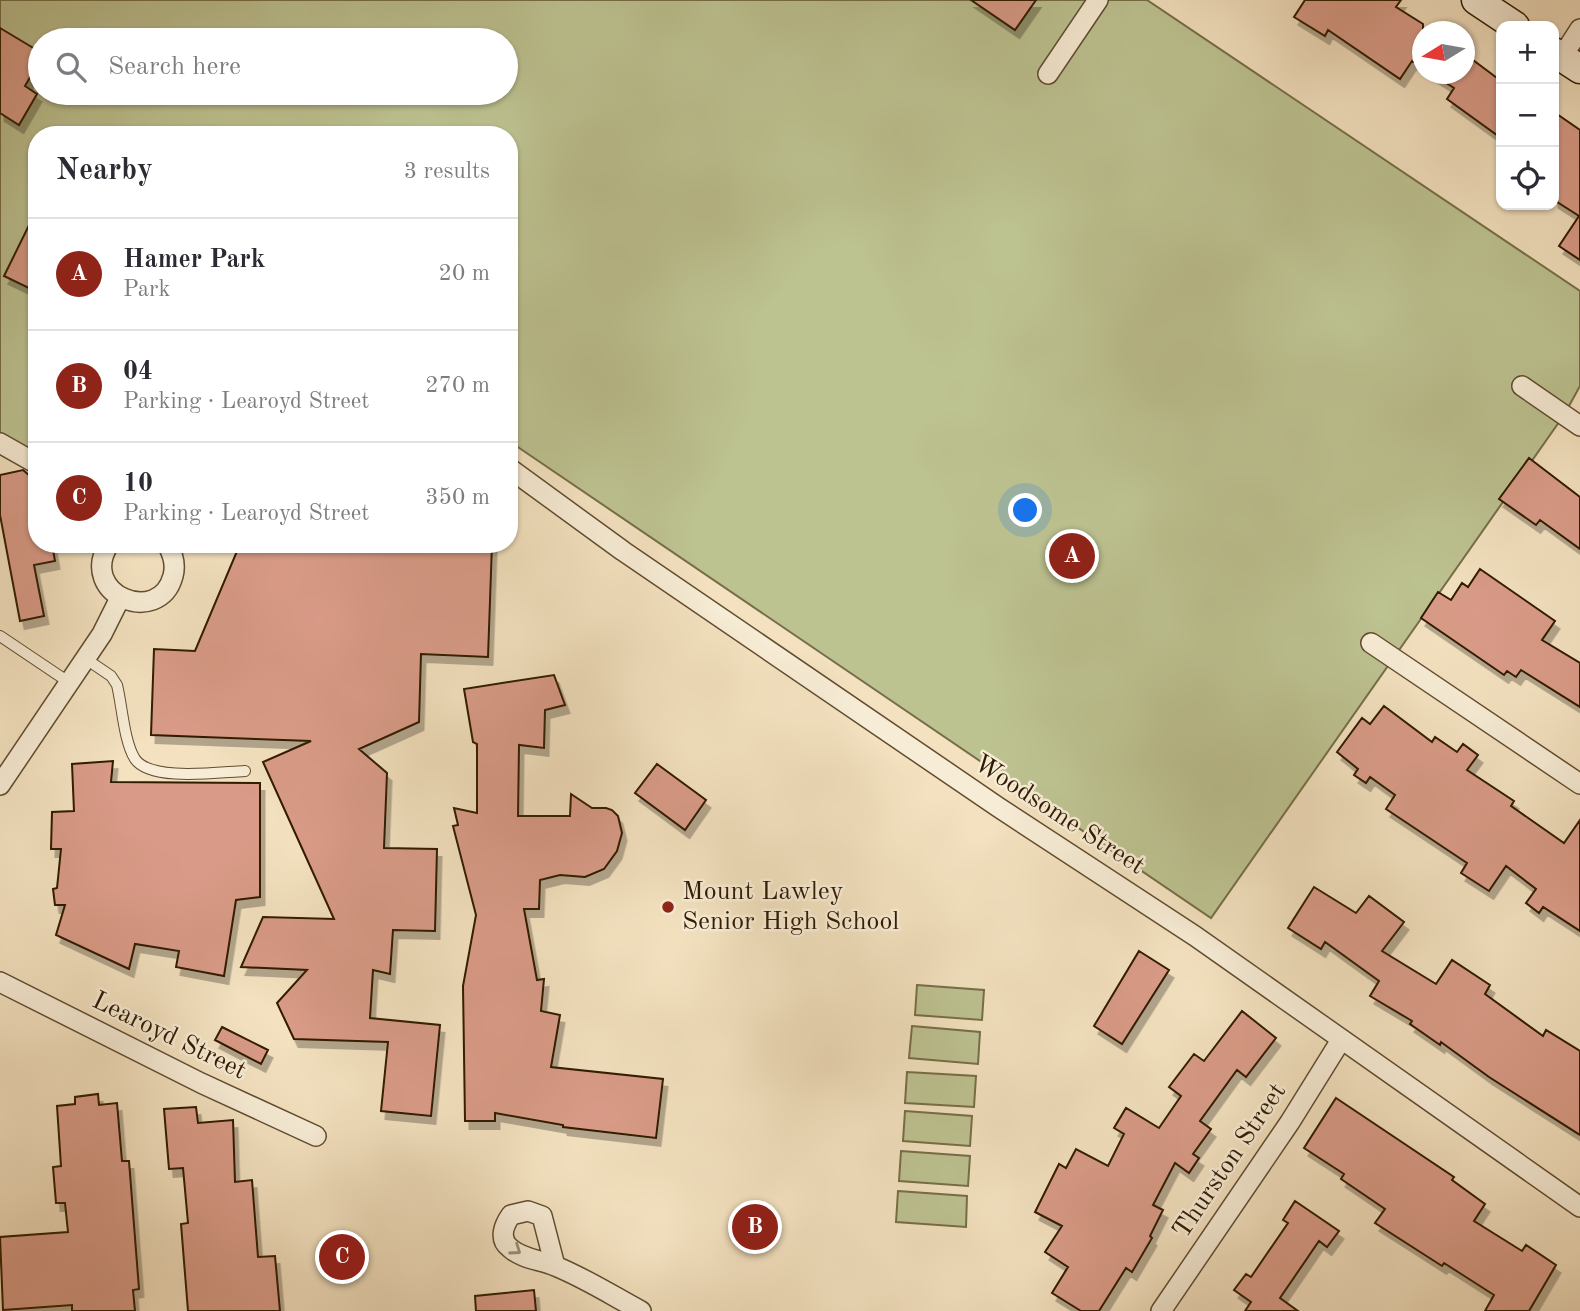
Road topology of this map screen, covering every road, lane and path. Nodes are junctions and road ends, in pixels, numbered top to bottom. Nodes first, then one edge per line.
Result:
1 (1098, 0) edge
2 (1476, 0) edge
3 (1508, 21) edge
4 (1580, 29) edge
5 (1565, 60) edge
6 (1048, 74) dead end
7 (1522, 386) dead end
8 (1580, 426) edge
9 (2, 446) edge
10 (28, 459) edge
11 (28, 465) edge
12 (518, 474) edge
13 (104, 553) edge
14 (171, 553) edge
15 (120, 597) junction
16 (0, 636) edge
17 (1371, 643) dead end
18 (86, 659) junction
19 (70, 682) junction
20 (245, 771) dead end
21 (1580, 784) edge
22 (0, 785) edge
23 (0, 982) edge
24 (1342, 1040) junction
25 (316, 1136) dead end
26 (1580, 1207) edge
27 (555, 1266) dead end
28 (641, 1311) edge
29 (1161, 1311) edge

1 - 6 street
2 - 3 main road
4 - 5 street
7 - 8 street
9 - 10 street
9 - 11 street
12 - 24 street, Woodsome Street
13 - 15 street
14 - 15 street
15 - 18 street
16 - 19 lane
17 - 21 street
18 - 19 street
18 - 20 lane
19 - 22 street
23 - 25 street, Learoyd Street
24 - 26 street, Woodsome Street
24 - 29 street, Thurston Street
27 - 28 street

